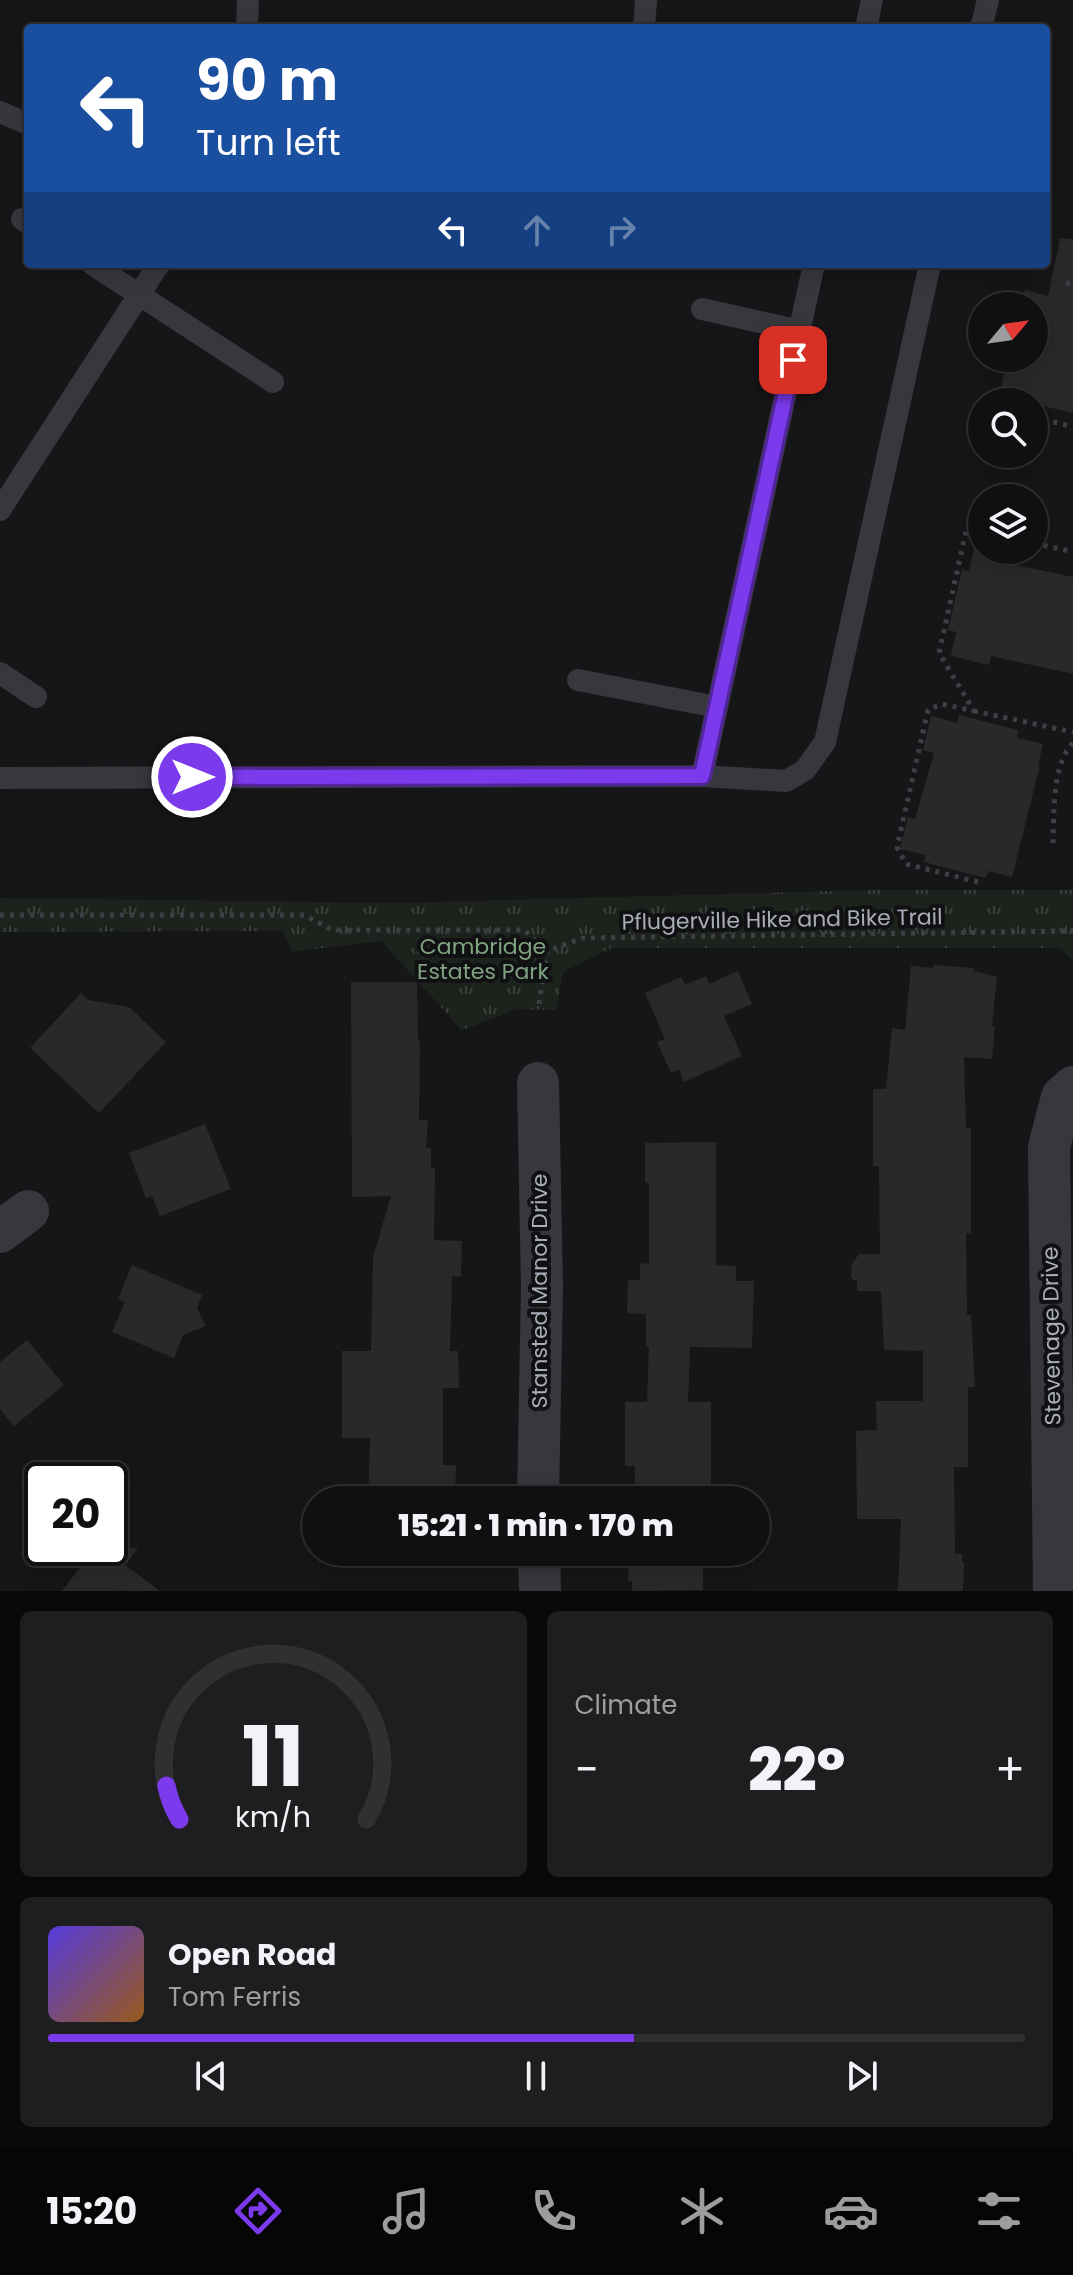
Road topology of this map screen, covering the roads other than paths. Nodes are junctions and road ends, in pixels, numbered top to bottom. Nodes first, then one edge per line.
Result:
1 (248, 0) edge
2 (646, 0) edge
3 (872, 0) edge
4 (988, 0) edge
5 (247, 24) edge
6 (644, 24) edge
7 (867, 24) edge
8 (982, 24) edge
9 (0, 112) edge
10 (24, 122) edge
11 (98, 268) edge
12 (157, 268) edge
13 (813, 268) edge
14 (929, 268) edge
15 (140, 295) junction
16 (702, 309) dead end
17 (800, 331) junction
18 (273, 382) dead end
19 (0, 510) edge
20 (0, 673) edge
21 (578, 680) dead end
22 (36, 697) dead end
23 (717, 707) junction
24 (702, 776) junction
25 (0, 778) edge
26 (538, 1083) dead end
27 (1073, 1087) edge
28 (538, 1486) edge
29 (539, 1566) edge
30 (540, 1591) edge
31 (1054, 1591) edge

1 - 5 lane
2 - 6 lane
3 - 7 lane
4 - 8 lane
9 - 10 lane
11 - 15 lane
12 - 15 lane
13 - 17 lane
14 - 24 lane
15 - 18 lane
15 - 19 lane
16 - 17 lane
17 - 23 lane
20 - 22 lane
21 - 23 lane
23 - 24 lane
24 - 25 lane
26 - 28 street, Stansted Manor Drive
27 - 31 street, Stevenage Drive
29 - 30 street

